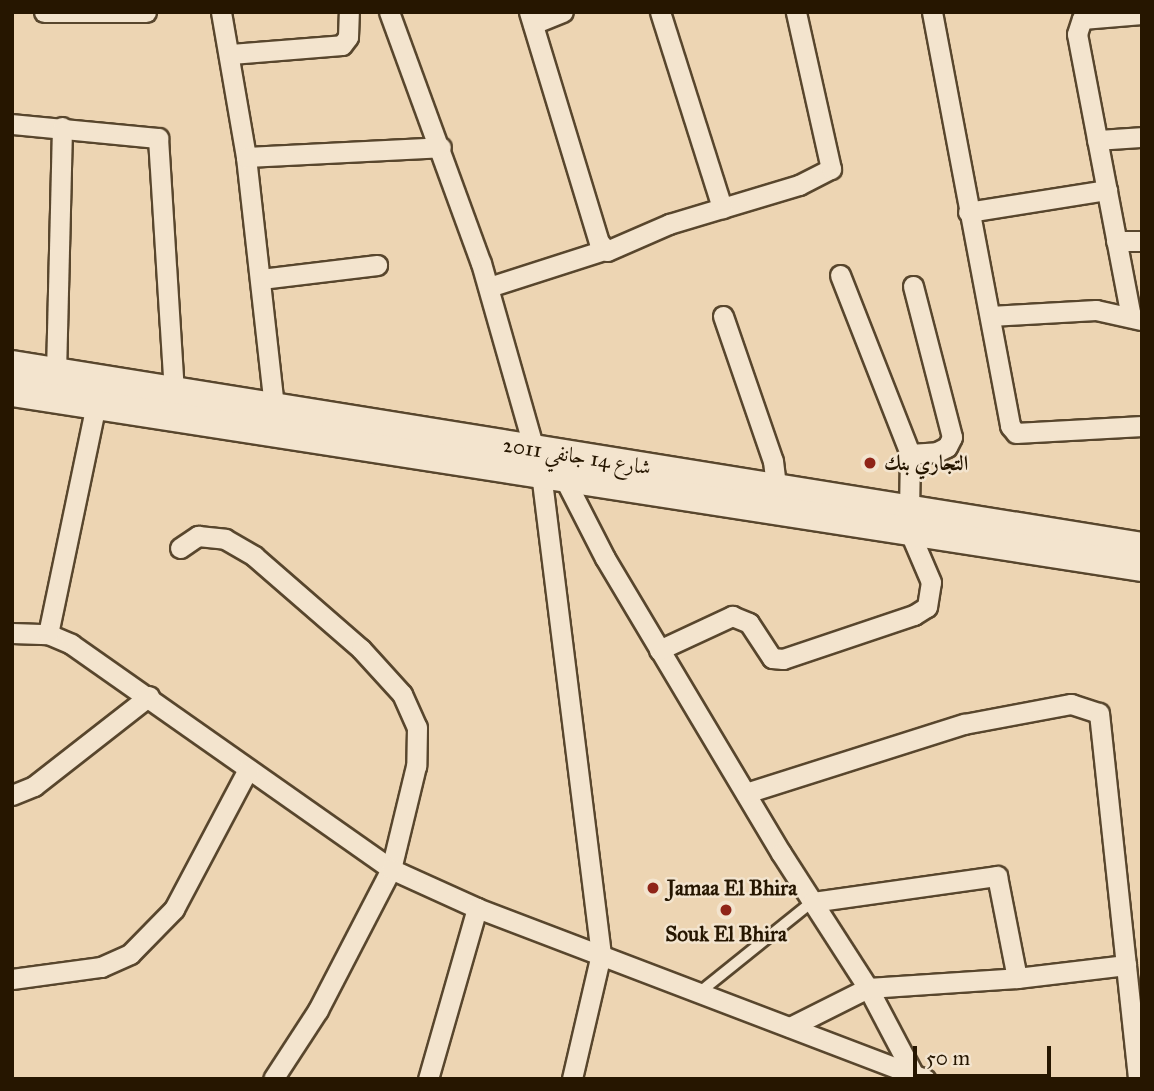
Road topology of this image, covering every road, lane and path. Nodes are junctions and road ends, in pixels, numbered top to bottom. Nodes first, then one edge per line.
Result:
1 (44, 12) edge
2 (146, 12) edge
3 (221, 12) edge
4 (349, 12) edge
5 (389, 12) edge
6 (563, 12) edge
7 (660, 12) edge
8 (796, 12) edge
9 (932, 12) edge
10 (1142, 14) edge
11 (531, 18) edge
12 (231, 54) junction
13 (12, 124) edge
14 (62, 127) junction
15 (1142, 136) edge
16 (1097, 140) junction
17 (441, 147) junction
18 (246, 157) junction
19 (1107, 190) junction
20 (722, 208) junction
21 (968, 212) junction
22 (1116, 241) junction
23 (1142, 241) edge
24 (604, 250) junction
25 (377, 265) dead end
26 (841, 275) dead end
27 (261, 279) junction
28 (914, 286) dead end
29 (488, 287) junction
30 (723, 316) dead end
31 (990, 316) junction
32 (1136, 319) edge
33 (12, 365) edge
34 (56, 373) junction
35 (12, 392) edge
36 (174, 392) junction
37 (98, 395) junction
38 (274, 407) junction
39 (1142, 426) edge
40 (911, 454) junction
41 (546, 466) junction
42 (776, 486) junction
43 (909, 523) junction
44 (1142, 547) edge
45 (180, 548) dead end
46 (1142, 567) edge
47 (12, 633) edge
48 (48, 634) junction
49 (659, 650) junction
50 (149, 696) junction
51 (248, 769) junction
52 (746, 793) junction
53 (12, 795) edge
54 (391, 869) junction
55 (812, 902) junction
56 (477, 908) junction
57 (601, 954) junction
58 (1126, 965) junction
59 (1017, 978) junction
60 (12, 979) edge
61 (868, 988) junction
62 (700, 992) junction
63 (790, 1027) junction
64 (918, 1078) edge
65 (274, 1079) edge
66 (428, 1079) edge
67 (572, 1079) edge
68 (1138, 1079) edge

1 - 2 street
3 - 12 street
4 - 12 street
5 - 17 street
6 - 11 street
7 - 20 street
8 - 20 street
9 - 21 street
10 - 16 street
11 - 24 street
12 - 18 street
13 - 14 street
14 - 34 street
14 - 36 street
15 - 16 street
16 - 19 street
17 - 18 street
17 - 29 street
18 - 27 street
19 - 21 street
19 - 22 street
20 - 24 street
21 - 31 street
22 - 23 street
22 - 32 street
24 - 29 street
25 - 27 street
26 - 40 street
27 - 38 street
28 - 40 street
29 - 41 street
30 - 42 street
31 - 32 street
31 - 39 street
33 - 34 main road, شارع 14 جانفي 2011
34 - 37 main road, شارع 14 جانفي 2011
35 - 37 main road, شارع 14 جانفي 2011
36 - 37 main road, شارع 14 جانفي 2011
36 - 38 main road, شارع 14 جانفي 2011
37 - 41 main road, شارع 14 جانفي 2011
37 - 48 street
38 - 41 main road, شارع 14 جانفي 2011
40 - 43 street
41 - 42 main road, شارع 14 جانفي 2011
41 - 43 main road, شارع 14 جانفي 2011
41 - 49 street
41 - 57 street
42 - 43 main road, شارع 14 جانفي 2011
43 - 44 main road, شارع 14 جانفي 2011
43 - 46 main road, شارع 14 جانفي 2011
43 - 49 street
45 - 54 street
47 - 48 street
48 - 50 street
49 - 52 street
50 - 51 street
50 - 53 street
51 - 54 street
51 - 60 street
52 - 55 street
52 - 58 street
54 - 56 street
54 - 65 street
55 - 59 street
55 - 61 street
55 - 62 lane
56 - 57 street
56 - 66 street
57 - 62 street
57 - 67 street
58 - 59 street
58 - 68 street
59 - 61 street
61 - 63 street
61 - 64 street
62 - 63 street
63 - 64 street

